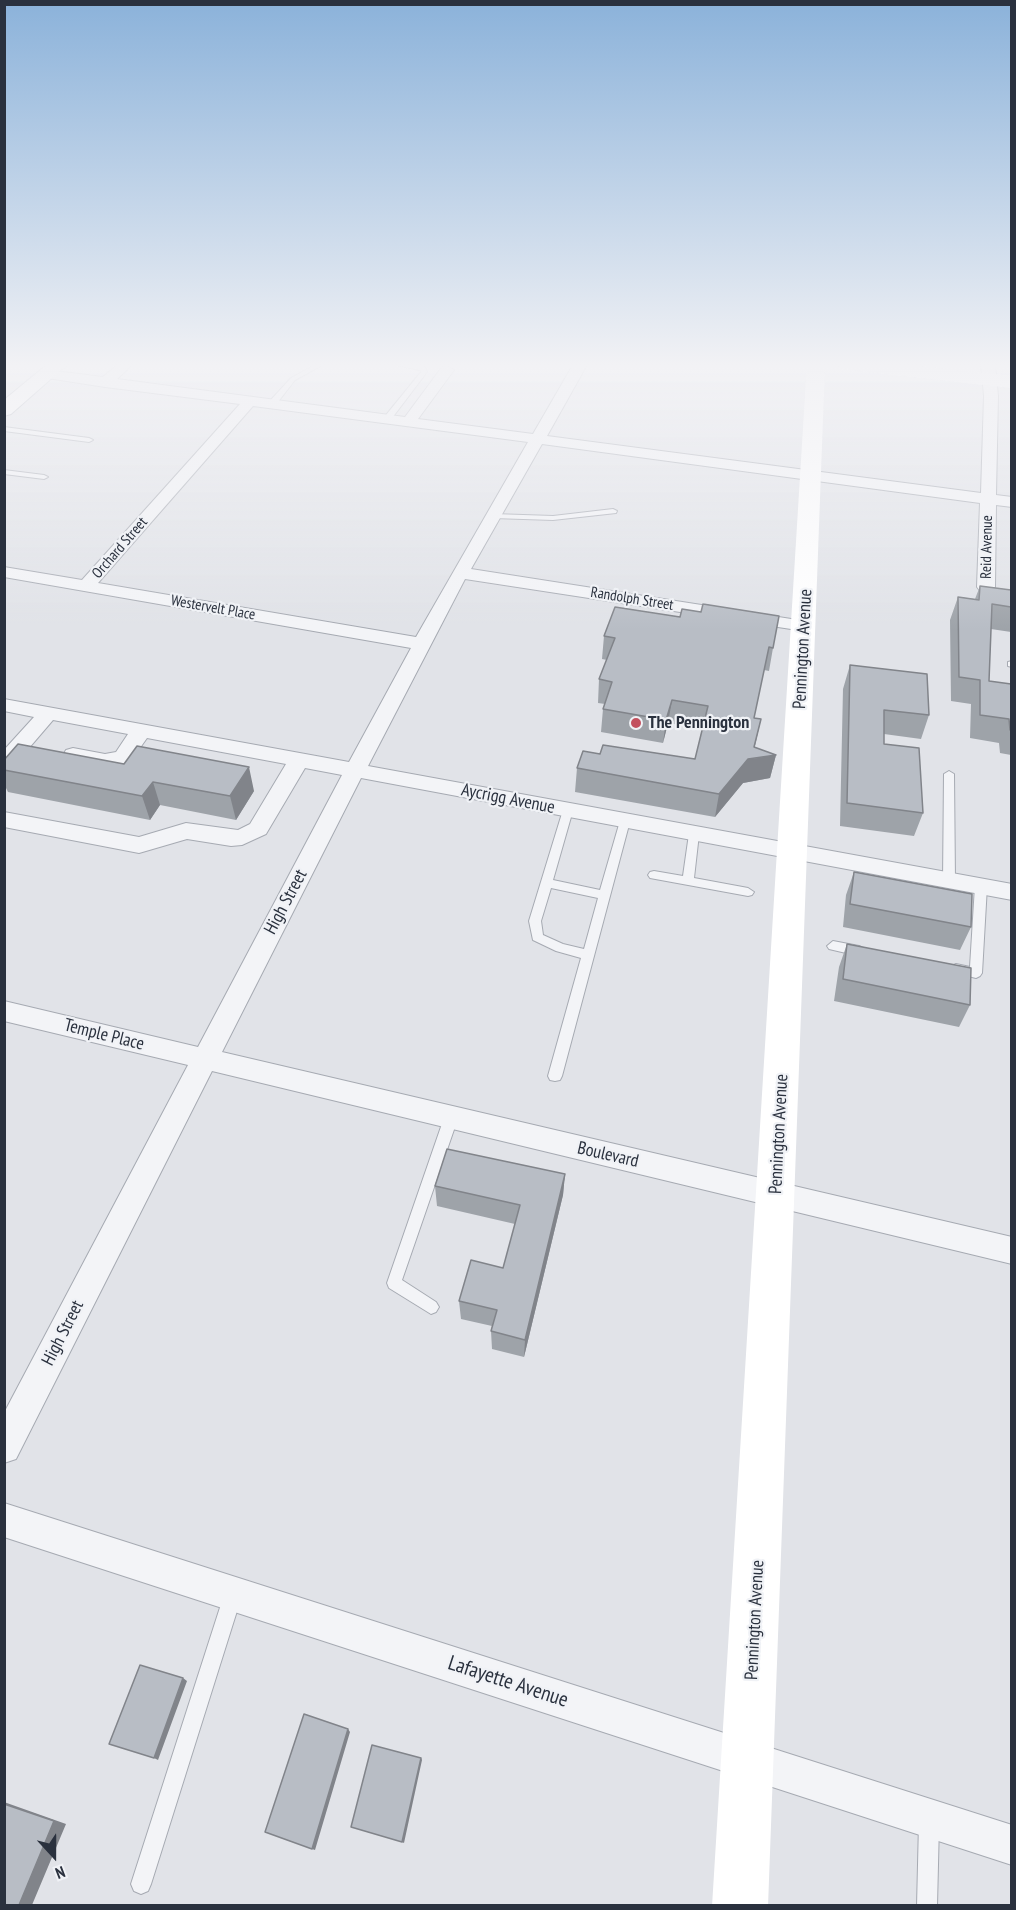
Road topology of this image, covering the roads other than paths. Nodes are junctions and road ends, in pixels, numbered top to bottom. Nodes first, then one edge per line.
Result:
1 (205, 452) edge
2 (529, 452) edge
3 (637, 452) edge
4 (812, 452) edge
5 (989, 452) edge
6 (4, 472) edge
7 (811, 475) junction
8 (44, 477) dead end
9 (989, 499) junction
10 (1011, 502) edge
11 (613, 511) dead end
12 (493, 516) junction
13 (4, 572) edge
14 (460, 573) junction
15 (86, 586) junction
16 (986, 587) edge
17 (804, 626) junction
18 (422, 644) junction
19 (4, 705) edge
20 (48, 713) junction
21 (142, 730) junction
22 (21, 745) junction
23 (299, 760) junction
24 (4, 764) edge
25 (355, 770) junction
26 (949, 774) dead end
27 (568, 810) junction
28 (4, 819) edge
29 (625, 821) junction
30 (694, 834) junction
31 (793, 852) junction
32 (654, 875) dead end
33 (948, 880) junction
34 (688, 881) junction
35 (547, 883) junction
36 (981, 886) junction
37 (748, 892) dead end
38 (1011, 892) edge
39 (604, 895) junction
40 (833, 946) dead end
41 (877, 954) edge
42 (588, 955) junction
43 (943, 966) edge
44 (4, 1011) edge
45 (204, 1060) junction
46 (555, 1076) dead end
47 (451, 1118) junction
48 (776, 1195) junction
49 (1011, 1251) edge
50 (431, 1307) dead end
51 (4, 1447) edge
52 (4, 1520) edge
53 (233, 1594) junction
54 (747, 1760) junction
55 (929, 1819) junction
56 (1011, 1845) edge
57 (141, 1884) dead end
58 (740, 1905) edge
59 (927, 1905) edge

1 - 15 street, Orchard Street
2 - 12 street, High Street
3 - 7 street
4 - 7 street, Pennington Avenue
5 - 9 street, Reid Avenue
6 - 8 lane
7 - 9 street
7 - 17 street, Pennington Avenue
9 - 10 street
9 - 16 street, Reid Avenue
11 - 12 lane
12 - 14 street, High Street
13 - 15 street, Westervelt Place
14 - 17 street, Randolph Street
14 - 18 street, High Street
15 - 18 street, Westervelt Place
17 - 31 street, Pennington Avenue
18 - 25 street, High Street
19 - 20 street, Aycrigg Avenue
20 - 21 street, Aycrigg Avenue
20 - 22 street
21 - 22 street
21 - 23 street, Aycrigg Avenue
22 - 24 street
23 - 25 street, Aycrigg Avenue
23 - 28 street
25 - 27 street, Aycrigg Avenue
25 - 45 street, High Street
26 - 33 lane
27 - 29 street, Aycrigg Avenue
27 - 35 lane
29 - 30 street, Aycrigg Avenue
29 - 39 lane
30 - 31 street, Aycrigg Avenue
30 - 34 lane
31 - 33 street, Aycrigg Avenue
31 - 48 street, Pennington Avenue
32 - 34 lane
33 - 36 street, Aycrigg Avenue
34 - 37 lane
35 - 39 lane
35 - 42 lane
36 - 38 street, Aycrigg Avenue
36 - 43 lane
39 - 42 lane
40 - 41 lane
42 - 46 lane
44 - 45 street, Temple Place
45 - 47 street, Boulevard
45 - 51 street, High Street
47 - 48 street, Boulevard
47 - 50 lane
48 - 49 street, Boulevard
48 - 54 street, Pennington Avenue
52 - 53 street, Lafayette Avenue
53 - 54 street, Lafayette Avenue
53 - 57 lane
54 - 55 street, Lafayette Avenue
54 - 58 street, Pennington Avenue
55 - 56 street, Lafayette Avenue
55 - 59 lane

